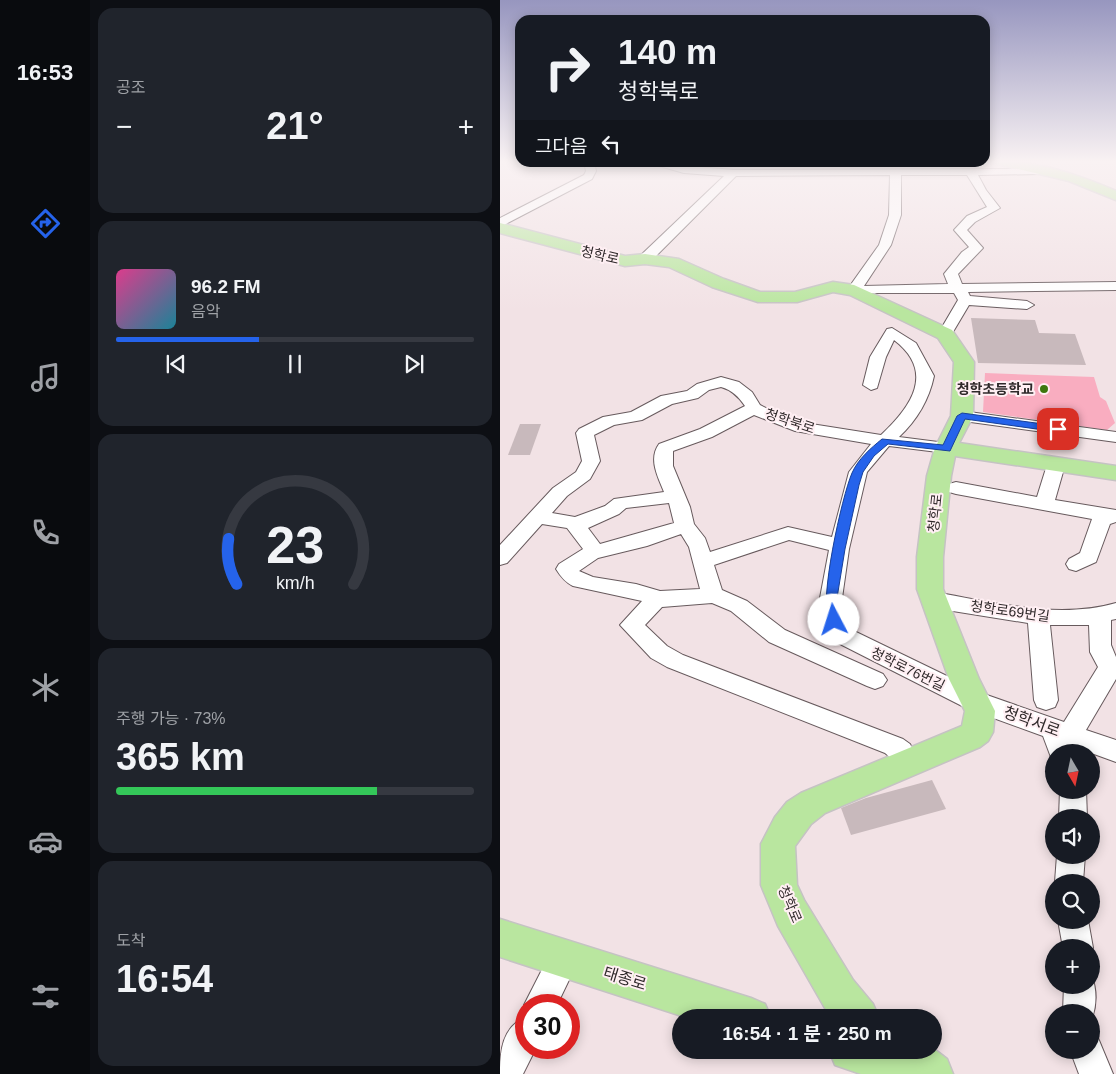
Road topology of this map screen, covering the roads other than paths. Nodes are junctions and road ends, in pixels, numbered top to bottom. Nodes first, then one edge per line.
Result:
1 (523, 211) edge
2 (694, 211) edge
3 (894, 211) edge
4 (987, 211) edge
5 (500, 223) edge
6 (500, 228) edge
7 (646, 259) junction
8 (1116, 286) edge
9 (854, 290) junction
10 (962, 294) junction
11 (1027, 305) dead end
12 (945, 334) junction
13 (870, 385) dead end
14 (754, 408) junction
15 (962, 416) junction
16 (1116, 437) edge
17 (886, 441) junction
18 (946, 448) junction
19 (1056, 464) junction
20 (1116, 473) edge
21 (956, 488) dead end
22 (676, 496) junction
23 (1045, 503) junction
24 (1114, 516) edge
25 (537, 517) junction
26 (578, 526) junction
27 (684, 526) junction
28 (840, 546) junction
29 (595, 552) junction
30 (500, 558) edge
31 (702, 562) junction
32 (1076, 564) dead end
33 (714, 595) junction
34 (657, 599) junction
35 (934, 600) junction
36 (1109, 613) edge
37 (1038, 617) junction
38 (1113, 668) edge
39 (875, 680) dead end
40 (1046, 700) dead end
41 (975, 701) junction
42 (1062, 739) edge
43 (1116, 751) edge
44 (907, 764) junction
45 (500, 938) edge
46 (564, 959) junction
47 (546, 994) edge
48 (722, 1009) edge
49 (852, 1009) edge
50 (515, 1054) edge
51 (878, 1059) edge
52 (913, 1059) edge
53 (1090, 1059) edge
54 (505, 1074) edge
55 (911, 1074) edge
56 (932, 1074) edge
57 (1096, 1074) edge

1 - 5 street
2 - 7 street
3 - 9 street
4 - 10 street
6 - 7 main road, 청학로
7 - 9 main road, 청학로
8 - 10 street
9 - 10 street
9 - 12 main road, 청학로
10 - 11 street
10 - 12 street
12 - 15 main road, 청학로
13 - 17 street, 청학로76번길
14 - 17 street, 청학북로
14 - 22 street
14 - 25 street, 청학북로
15 - 16 street
15 - 18 main road, 청학로
17 - 18 street, 청학북로
17 - 28 street, 청학로76번길
18 - 19 main road, 청학북로
18 - 35 main road, 청학로
19 - 20 main road, 청학북로
19 - 23 street
21 - 23 street
22 - 26 street
22 - 27 street
23 - 24 street
24 - 32 street
25 - 26 street
25 - 30 street, 청학북로
26 - 29 street
27 - 29 street
27 - 31 street
28 - 31 street
28 - 41 street, 청학로76번길
29 - 34 street
31 - 33 street
33 - 34 street
33 - 39 street
34 - 44 street
35 - 37 street, 청학로69번길
35 - 41 main road, 청학로
36 - 37 street, 청학로69번길
36 - 38 street
37 - 40 street
38 - 42 street
41 - 42 street, 청학서로
41 - 44 main road, 청학로
42 - 43 street, 청학서로
44 - 49 main road, 청학로
45 - 46 main road, 태종로
46 - 47 street
46 - 48 main road, 태종로
50 - 54 street
51 - 55 main road
52 - 56 main road
53 - 57 street

